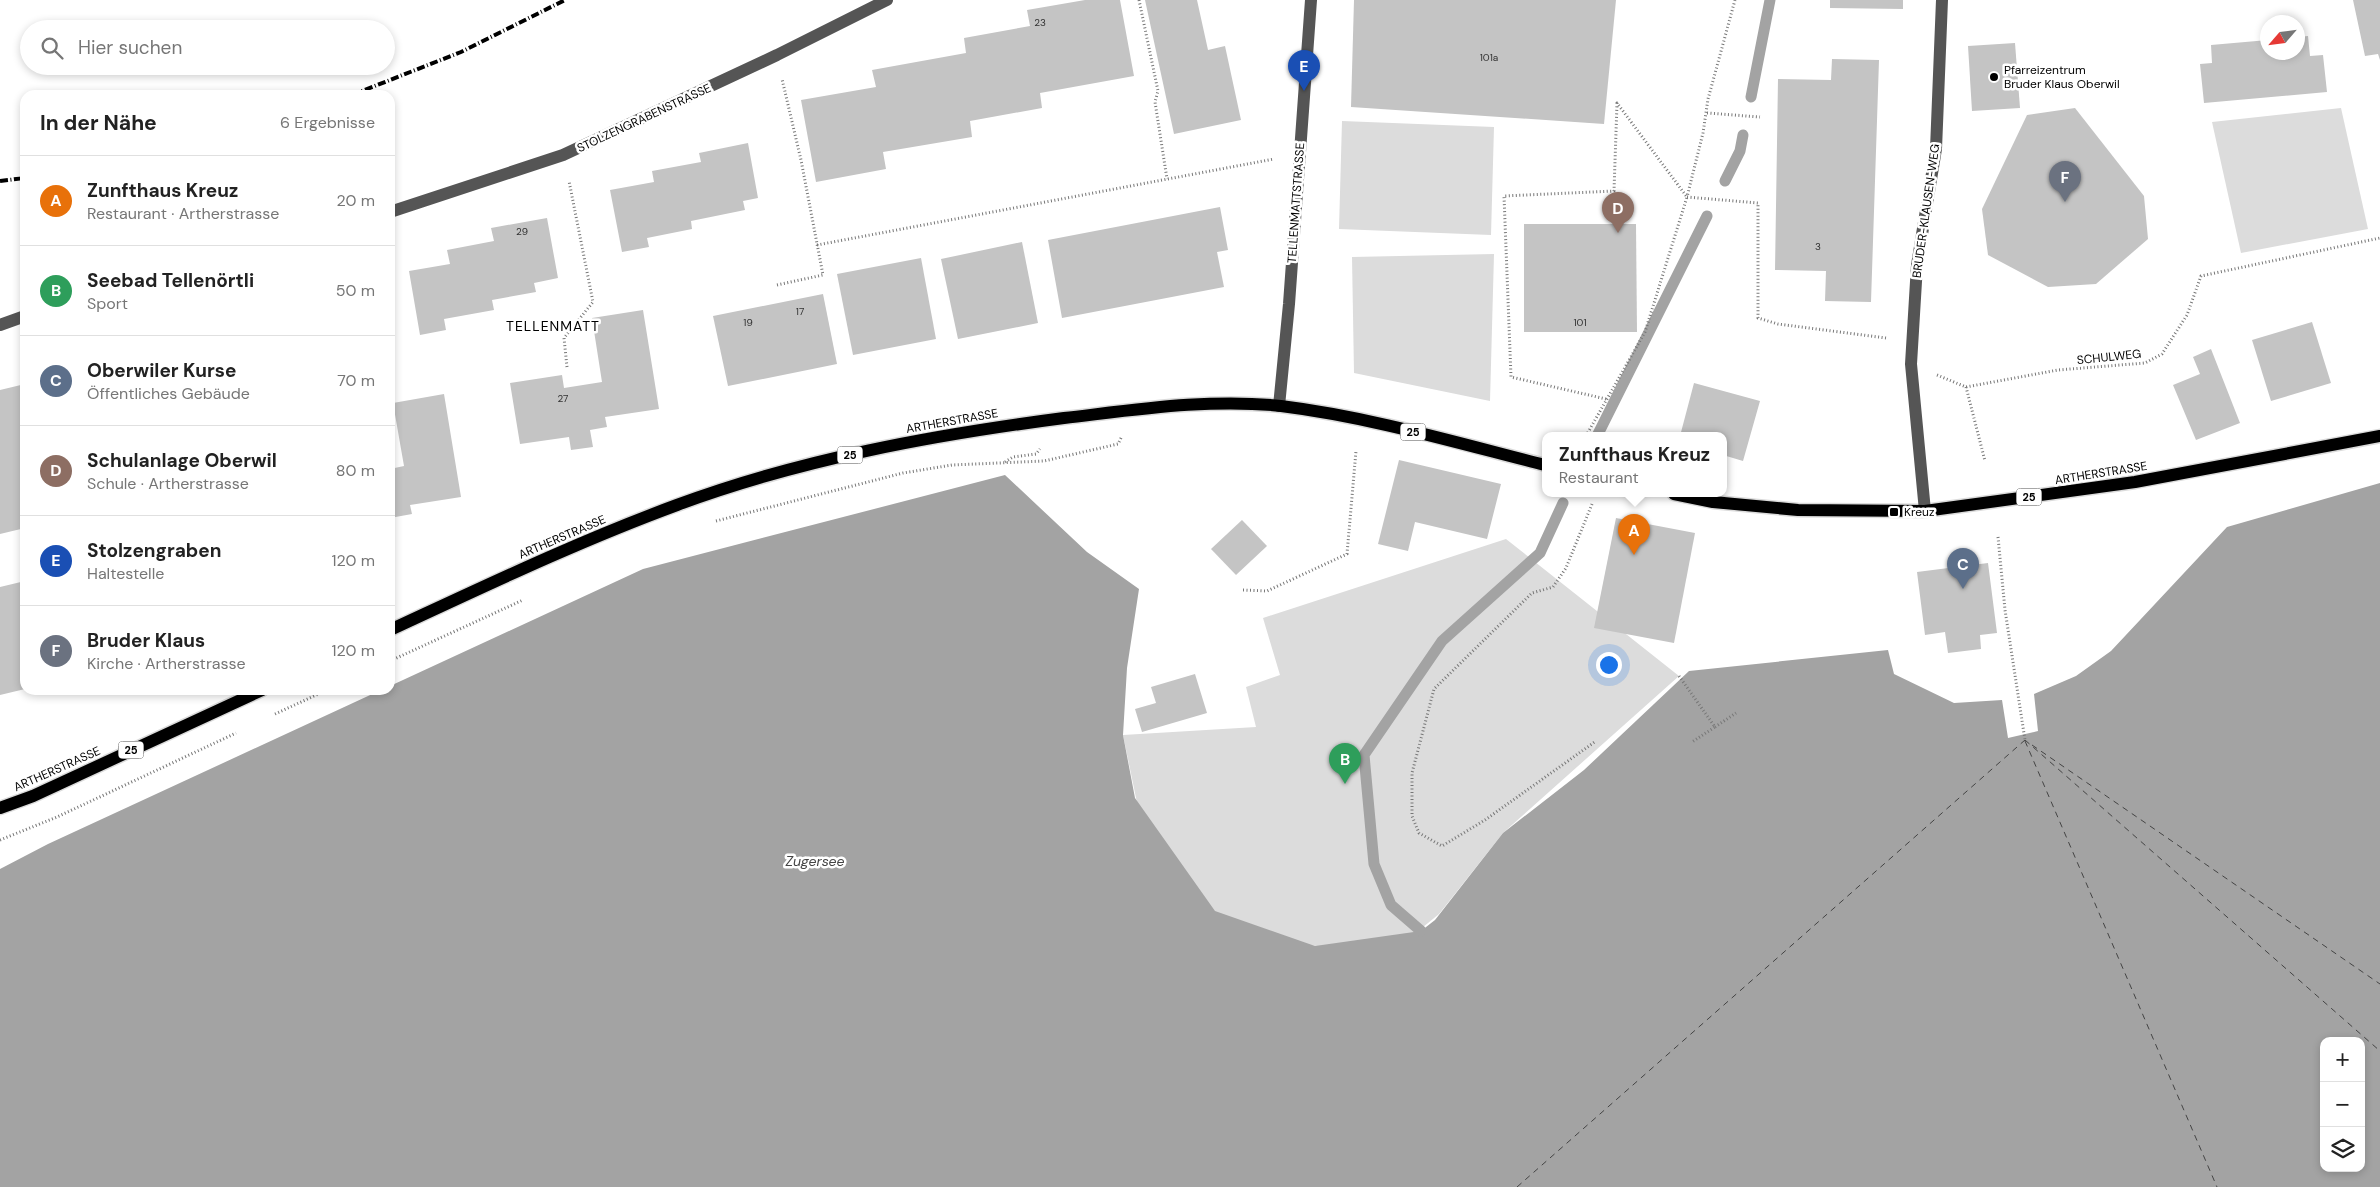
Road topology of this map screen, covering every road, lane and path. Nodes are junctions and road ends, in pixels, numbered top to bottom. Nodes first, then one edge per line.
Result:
1 (887, 0) edge
2 (1139, 0) edge
3 (1311, 0) edge
4 (1735, 0) edge
5 (1942, 0) edge
6 (785, 89) dead end
7 (1707, 113) junction
8 (1760, 117) dead end
9 (563, 156) junction
10 (1299, 158) junction
11 (1167, 179) junction
12 (1687, 197) junction
13 (395, 210) edge
14 (2380, 238) edge
15 (817, 245) junction
16 (777, 285) dead end
17 (20, 318) edge
18 (0, 325) edge
19 (1912, 341) junction
20 (1912, 364) junction
21 (567, 367) dead end
22 (1966, 387) junction
23 (1606, 399) junction
24 (1279, 406) junction
25 (1141, 408) junction
26 (1588, 432) edge
27 (2380, 436) edge
28 (1356, 451) dead end
29 (1985, 461) dead end
30 (1542, 464) edge
31 (1689, 497) edge
32 (1592, 504) dead end
33 (1925, 511) junction
34 (708, 524) dead end
35 (1998, 536) dead end
36 (1243, 590) dead end
37 (528, 597) dead end
38 (395, 628) edge
39 (395, 659) edge
40 (1679, 676) dead end
41 (251, 695) edge
42 (317, 695) edge
43 (1736, 713) dead end
44 (268, 718) dead end
45 (1715, 727) junction
46 (242, 730) dead end
47 (2025, 740) dead end
48 (1596, 741) dead end
49 (1692, 742) dead end
50 (0, 808) edge
51 (0, 840) edge

1 - 9 street, STOLZENGRABENSTRASSE
2 - 11 path
3 - 10 street, TELLENMATTSTRASSE
4 - 7 path
5 - 19 street, BRUDER-KLAUSEN-WEG
6 - 15 path
7 - 8 path
7 - 12 path
9 - 13 street, STOLZENGRABENSTRASSE
9 - 21 path
10 - 11 path
10 - 24 street, TELLENMATTSTRASSE
11 - 15 path
12 - 19 path
12 - 23 path
12 - 23 path
14 - 22 path, SCHULWEG
15 - 16 path
17 - 18 street
19 - 20 street, BRUDER-KLAUSEN-WEG
20 - 22 path
20 - 33 street, BRUDER-KLAUSEN-WEG
22 - 29 path
23 - 26 path
24 - 25 main road, ARTHERSTRASSE / 25
24 - 30 main road, ARTHERSTRASSE / 25
25 - 34 path
25 - 38 main road, ARTHERSTRASSE / 25
27 - 33 main road, ARTHERSTRASSE / 25
28 - 36 path
31 - 33 main road, ARTHERSTRASSE / 25
32 - 48 path
35 - 47 path
37 - 39 path
40 - 45 path
41 - 50 main road, ARTHERSTRASSE / 25
42 - 44 path
43 - 45 path
45 - 49 path
46 - 51 path

